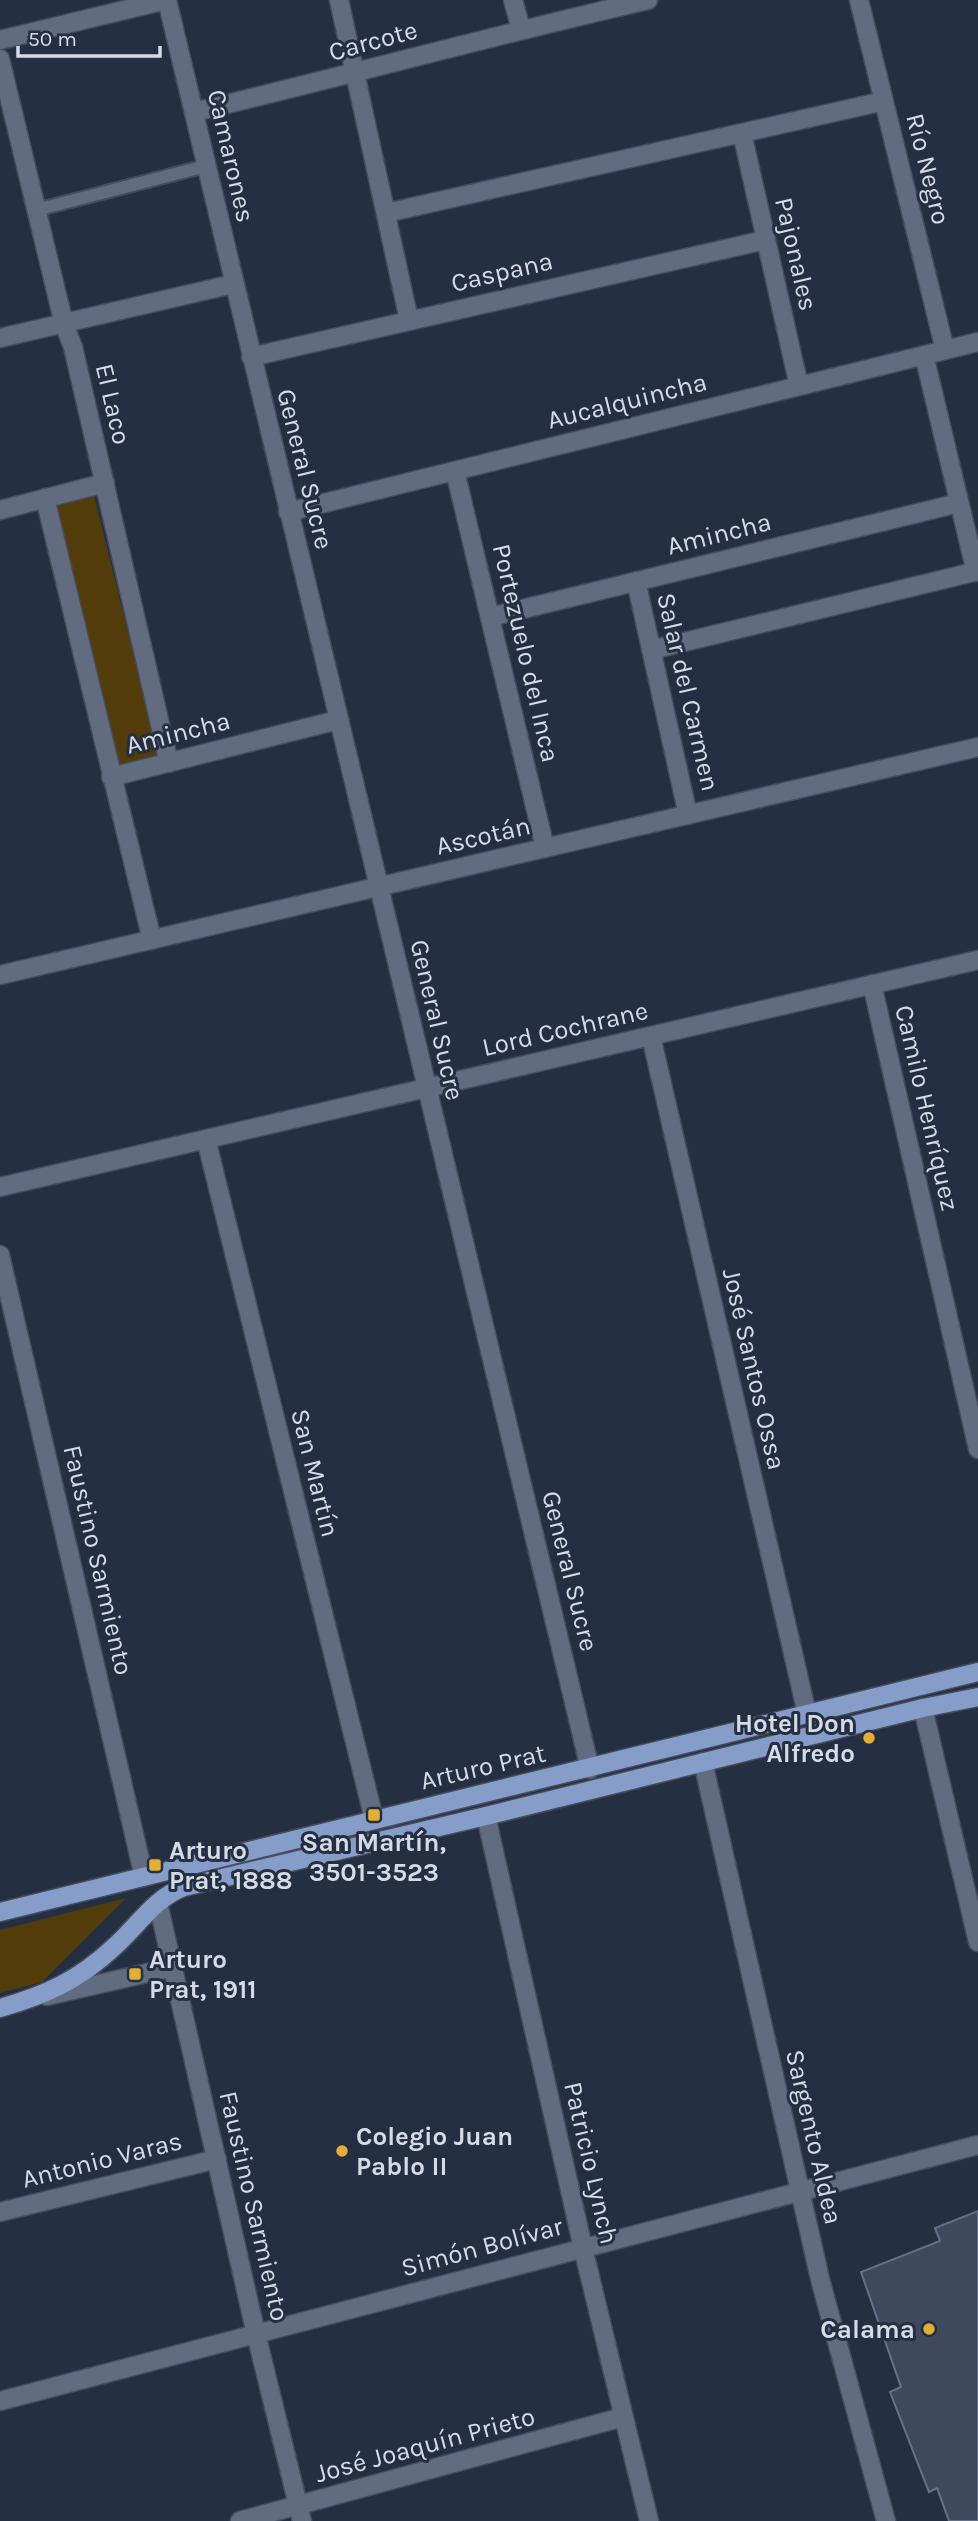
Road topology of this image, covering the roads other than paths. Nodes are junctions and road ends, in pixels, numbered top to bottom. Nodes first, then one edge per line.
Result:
1 (167, 0) edge
2 (338, 0) edge
3 (513, 0) edge
4 (648, 0) edge
5 (859, 0) edge
6 (521, 29) junction
7 (0, 40) edge
8 (0, 59) edge
9 (356, 73) junction
10 (884, 101) junction
11 (194, 112) junction
12 (742, 133) junction
13 (206, 166) junction
14 (36, 210) junction
15 (386, 213) junction
16 (765, 240) junction
17 (233, 284) junction
18 (409, 320) junction
19 (64, 324) junction
20 (0, 338) edge
21 (978, 342) edge
22 (945, 350) junction
23 (924, 355) junction
24 (251, 357) junction
25 (799, 386) junction
26 (455, 471) junction
27 (105, 483) junction
28 (45, 498) junction
29 (959, 503) junction
30 (0, 510) edge
31 (288, 512) junction
32 (977, 572) edge
33 (636, 581) junction
34 (490, 617) junction
35 (651, 650) junction
36 (338, 720) junction
37 (978, 747) edge
38 (169, 763) junction
39 (111, 777) junction
40 (688, 814) junction
41 (545, 848) junction
42 (379, 887) junction
43 (152, 940) junction
44 (978, 960) edge
45 (0, 974) edge
46 (872, 984) junction
47 (650, 1036) junction
48 (426, 1088) junction
49 (206, 1139) junction
50 (0, 1187) edge
51 (0, 1255) edge
52 (972, 1396) edge
53 (978, 1449) edge
54 (978, 1672) edge
55 (978, 1697) edge
56 (923, 1708) junction
57 (807, 1714) junction
58 (703, 1762) junction
59 (590, 1769) junction
60 (486, 1816) junction
61 (374, 1819) junction
62 (144, 1877) junction
63 (158, 1903) junction
64 (0, 1912) edge
65 (978, 1942) edge
66 (173, 1967) junction
67 (36, 1998) junction
68 (0, 2007) edge
69 (978, 2145) edge
70 (216, 2159) junction
71 (799, 2191) junction
72 (0, 2212) edge
73 (583, 2248) junction
74 (256, 2334) junction
75 (0, 2401) edge
76 (623, 2417) junction
77 (301, 2514) edge
78 (240, 2521) edge
79 (649, 2521) edge
80 (886, 2521) edge

1 - 7 street
1 - 11 street, Camarones
2 - 9 street
3 - 6 street
4 - 6 street, Carcote
5 - 10 street, Río Negro
6 - 9 street, Carcote
8 - 14 street, El Laco
9 - 11 street, Carcote
9 - 15 street
10 - 12 street
10 - 22 street, Río Negro
11 - 13 street, Camarones
12 - 15 street
12 - 16 street, Pajonales
13 - 14 lane
13 - 17 street, Camarones
14 - 19 street, El Laco
15 - 18 street
16 - 18 street, Caspana
16 - 25 street, Pajonales
17 - 19 street
17 - 24 street, General Sucre
18 - 24 street, Caspana
19 - 20 street
19 - 27 street, El Laco
21 - 22 street, Aucalquincha
22 - 23 street, Aucalquincha
23 - 25 street, Aucalquincha
23 - 29 street
24 - 31 street, General Sucre
25 - 26 street, Aucalquincha
26 - 31 street, Aucalquincha
26 - 34 street, Portezuelo del Inca
27 - 28 street
27 - 38 street, El Laco
28 - 30 street
28 - 39 street
29 - 32 street
29 - 33 street, Amincha
31 - 36 street, General Sucre
32 - 35 street
33 - 34 street, Amincha
33 - 35 street, Salar del Carmen
34 - 41 street, Portezuelo del Inca
35 - 40 street, Salar del Carmen
36 - 38 street, Amincha
36 - 42 street, General Sucre
37 - 40 street, Ascotán
38 - 39 street, Amincha
39 - 43 street
40 - 41 street, Ascotán
41 - 42 street, Ascotán
42 - 43 street, Ascotán
42 - 48 street, General Sucre
43 - 45 street, Ascotán
44 - 46 street, Lord Cochrane
46 - 47 street, Lord Cochrane
46 - 52 street, Camilo Henríquez
47 - 48 street, Lord Cochrane
47 - 57 street, José Santos Ossa
48 - 49 street, Lord Cochrane
48 - 59 street, General Sucre
49 - 50 street, Lord Cochrane
49 - 61 street, San Martín
51 - 62 street, Faustino Sarmiento
52 - 53 street, Camilo Henríquez
54 - 57 main road, Arturo Prat
55 - 56 main road, Arturo Prat
56 - 58 main road, Arturo Prat
56 - 65 street
57 - 59 main road, Arturo Prat
58 - 60 main road, Arturo Prat
58 - 71 street, Sargento Aldea
59 - 61 main road, Arturo Prat
60 - 63 main road, Arturo Prat
60 - 73 street, Patricio Lynch
61 - 62 main road, Arturo Prat
62 - 64 main road, Arturo Prat
63 - 66 street, Faustino Sarmiento
63 - 67 main road, Arturo Prat
66 - 67 street, Arturo Prat
66 - 70 street, Faustino Sarmiento
67 - 68 main road, Arturo Prat
69 - 71 street, Simón Bolívar
70 - 72 street, Antonio Varas
70 - 74 street, Faustino Sarmiento
71 - 73 street, Simón Bolívar
71 - 80 street, Sargento Aldea
73 - 74 street, Simón Bolívar
73 - 76 street, Patricio Lynch
74 - 75 street, Simón Bolívar
74 - 77 street, Faustino Sarmiento
76 - 77 street, José Joaquín Prieto
76 - 79 street, Patricio Lynch
77 - 78 street, José Joaquín Prieto

